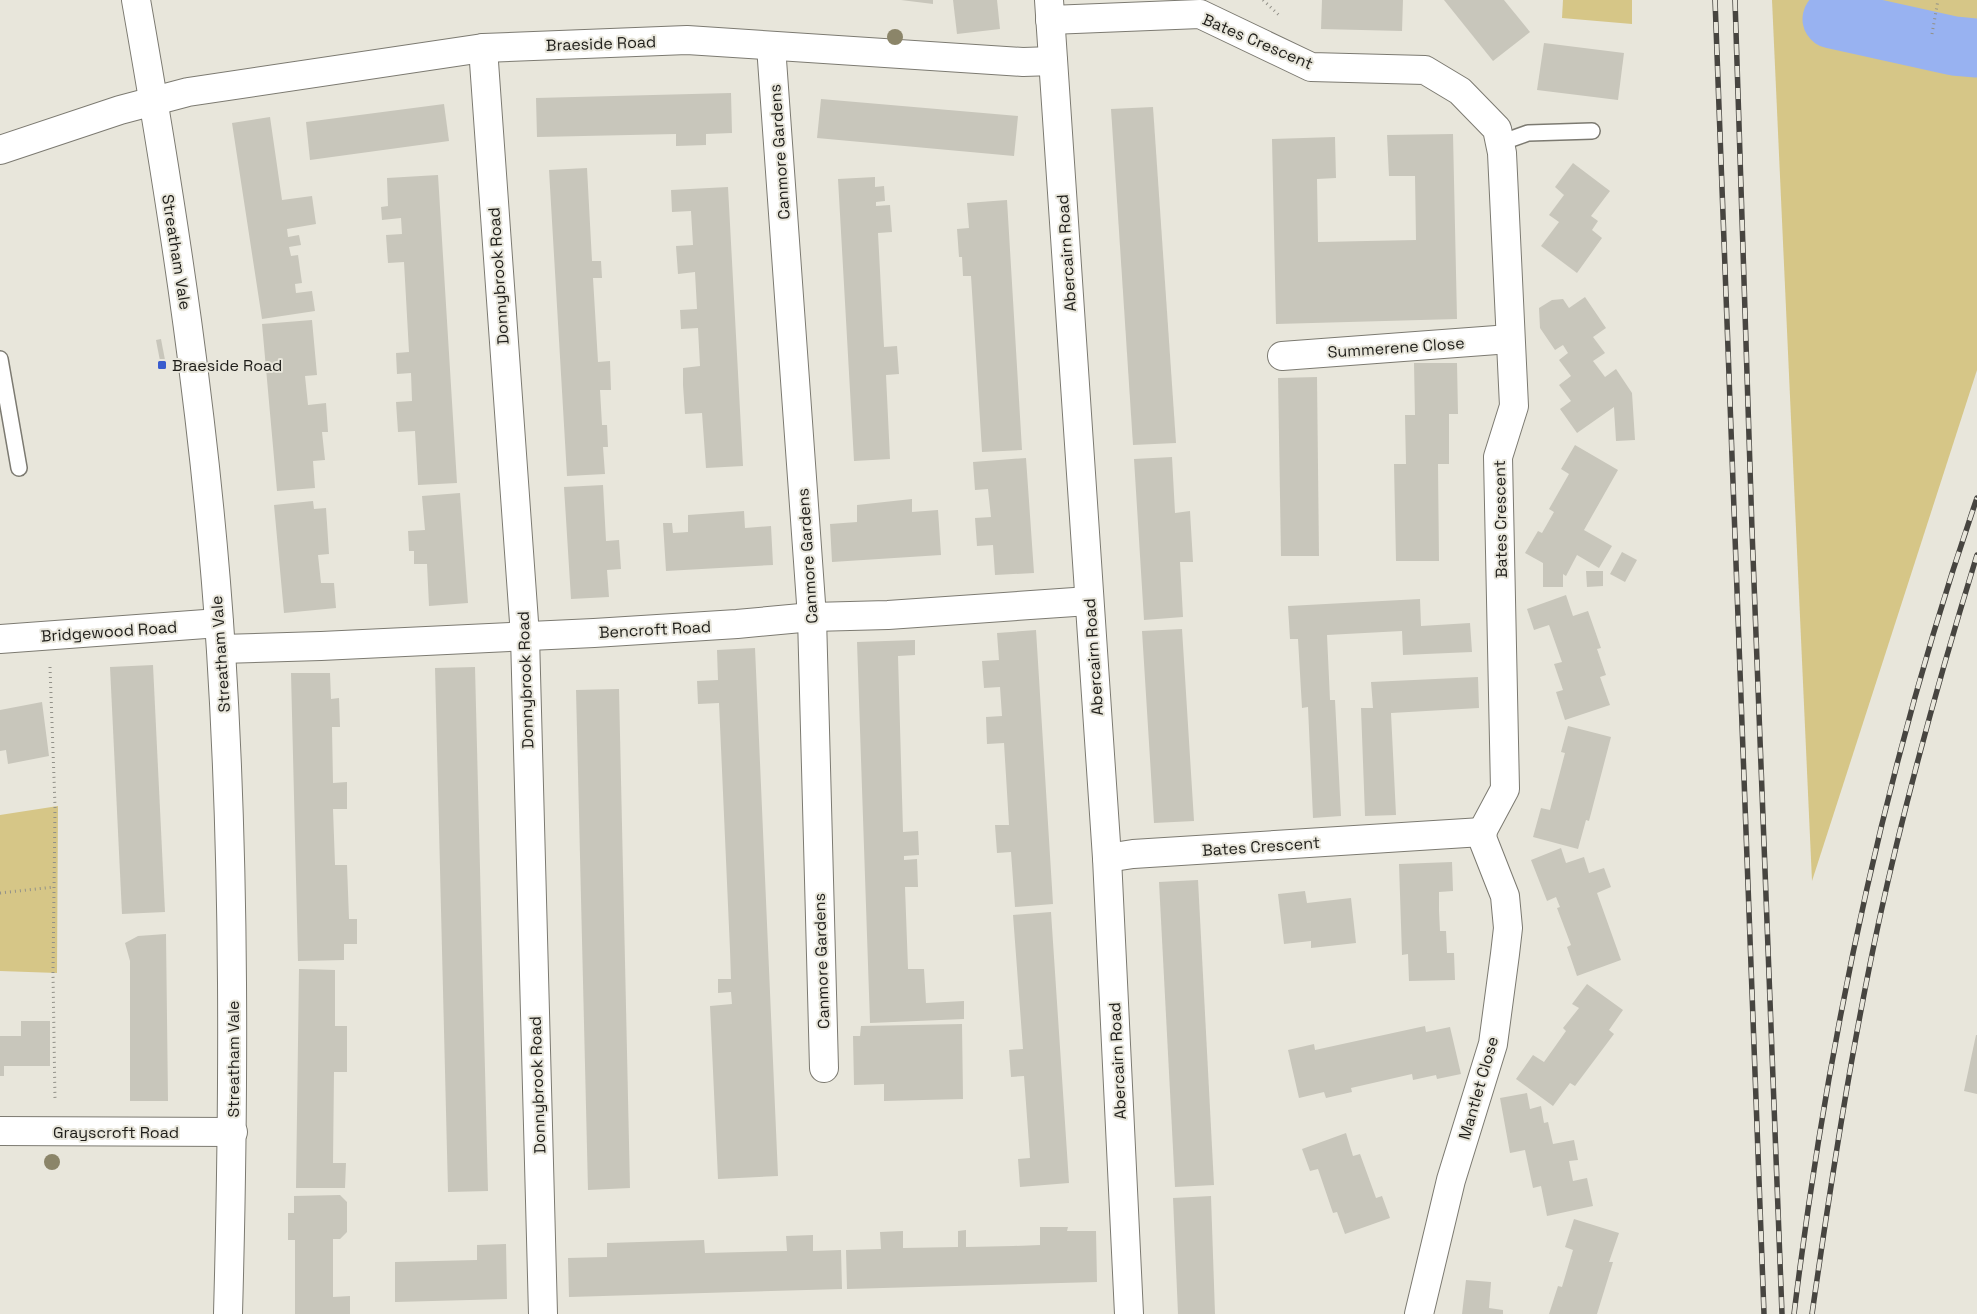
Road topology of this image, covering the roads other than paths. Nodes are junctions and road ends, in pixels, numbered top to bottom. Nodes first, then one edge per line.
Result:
1 (136, 0) edge
2 (1049, 10) edge
3 (771, 46) junction
4 (482, 48) junction
5 (1053, 61) junction
6 (153, 100) junction
7 (1592, 131) dead end
8 (1500, 143) junction
9 (0, 150) edge
10 (1510, 339) junction
11 (1282, 356) dead end
12 (0, 359) edge
13 (19, 468) dead end
14 (1089, 601) junction
15 (812, 617) junction
16 (220, 636) junction
17 (525, 636) junction
18 (0, 639) edge
19 (1482, 832) junction
20 (1108, 858) junction
21 (824, 1068) dead end
22 (0, 1131) edge
23 (233, 1132) junction
24 (228, 1314) edge
25 (543, 1314) edge
26 (1129, 1314) edge
27 (1420, 1314) edge

1 - 6 street, Streatham Vale
2 - 5 street, Abercairn Road
2 - 8 street, Bates Crescent
3 - 4 street, Braeside Road
3 - 5 street, Braeside Road
3 - 15 street, Canmore Gardens
4 - 6 street, Braeside Road
4 - 17 street, Donnybrook Road
5 - 14 street, Abercairn Road
6 - 9 street, Braeside Road
6 - 16 street, Streatham Vale
7 - 8 lane
8 - 10 street, Bates Crescent
10 - 11 street, Summerene Close
10 - 19 street, Bates Crescent
12 - 13 lane
14 - 15 street, Bencroft Road
14 - 20 street, Abercairn Road
15 - 17 street, Bencroft Road
15 - 21 street, Canmore Gardens
16 - 17 street, Bencroft Road
16 - 18 street, Bridgewood Road
16 - 23 street, Streatham Vale
17 - 25 street, Donnybrook Road
19 - 20 street, Bates Crescent
19 - 27 street, Mantlet Close
20 - 26 street, Abercairn Road
22 - 23 street, Grayscroft Road
23 - 24 street, Streatham Vale

